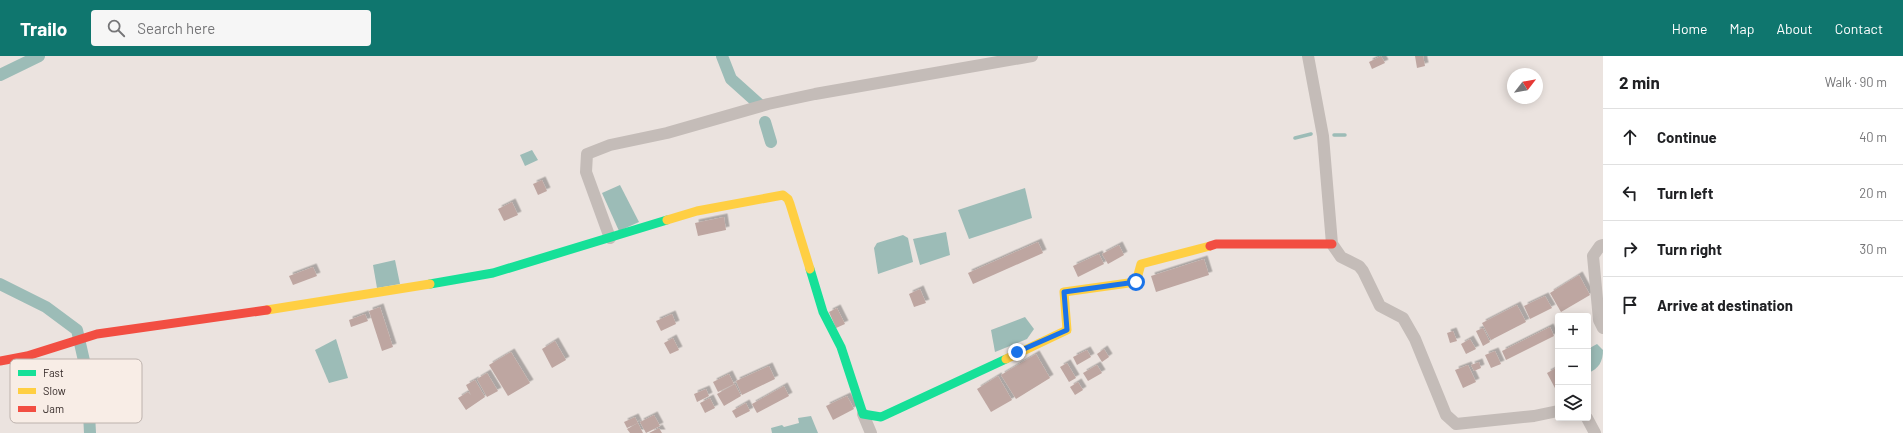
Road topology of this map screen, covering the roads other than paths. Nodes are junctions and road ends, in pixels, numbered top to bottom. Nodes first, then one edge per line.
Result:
1 (1032, 56) edge
2 (1308, 56) edge
3 (610, 238) junction
4 (1332, 244) junction
5 (1603, 245) edge
6 (1603, 328) edge
7 (10, 359) edge
8 (11, 359) edge
9 (0, 361) edge
10 (1555, 412) edge
11 (863, 414) junction
12 (1589, 421) edge
13 (871, 433) edge
14 (1595, 433) edge

1 - 3 street
2 - 4 street
3 - 8 street
3 - 11 street
4 - 10 street
4 - 11 street
5 - 6 street
7 - 9 street
11 - 13 street
12 - 14 street

